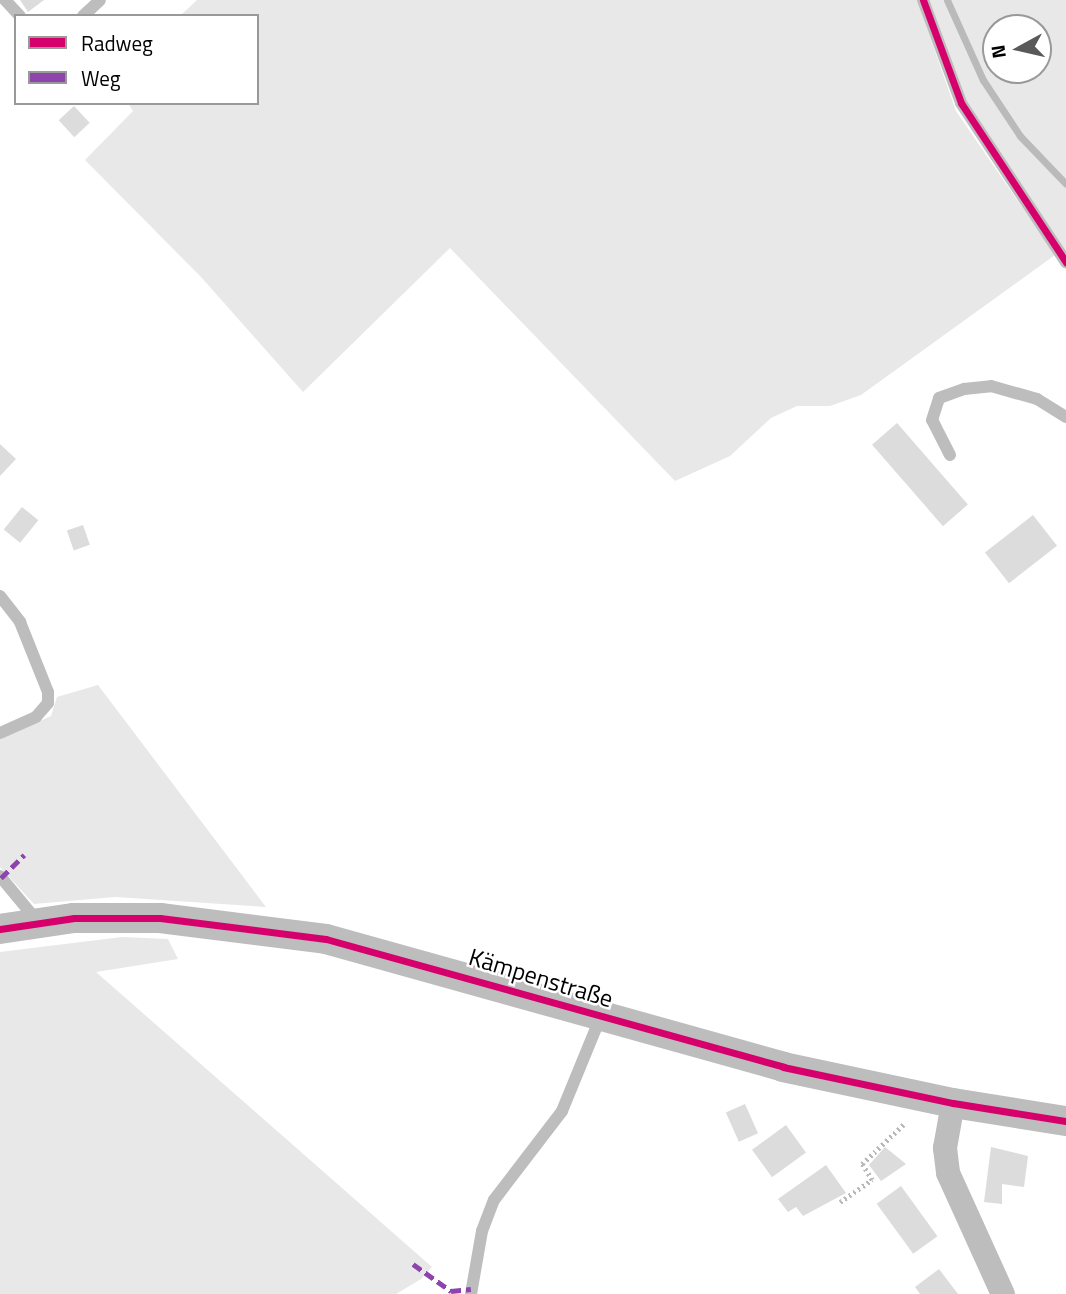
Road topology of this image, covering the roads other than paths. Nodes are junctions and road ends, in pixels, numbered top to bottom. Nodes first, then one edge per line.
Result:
1 (5, 0) edge
2 (100, 0) edge
3 (923, 0) edge
4 (18, 14) edge
5 (85, 14) edge
6 (1066, 262) edge
7 (1066, 417) edge
8 (950, 455) dead end
9 (0, 596) edge
10 (0, 733) edge
11 (0, 876) edge
12 (38, 922) junction
13 (0, 929) edge
14 (601, 1016) junction
15 (953, 1103) junction
16 (1066, 1121) edge
17 (471, 1294) edge
18 (1003, 1294) edge

1 - 4 lane
2 - 5 lane
3 - 6 lane
7 - 8 lane
9 - 10 lane
11 - 12 lane
12 - 13 street, Kämpenstraße
12 - 14 street, Kämpenstraße
14 - 15 street, Kämpenstraße
14 - 17 lane
15 - 16 street, Kämpenstraße
15 - 18 street

